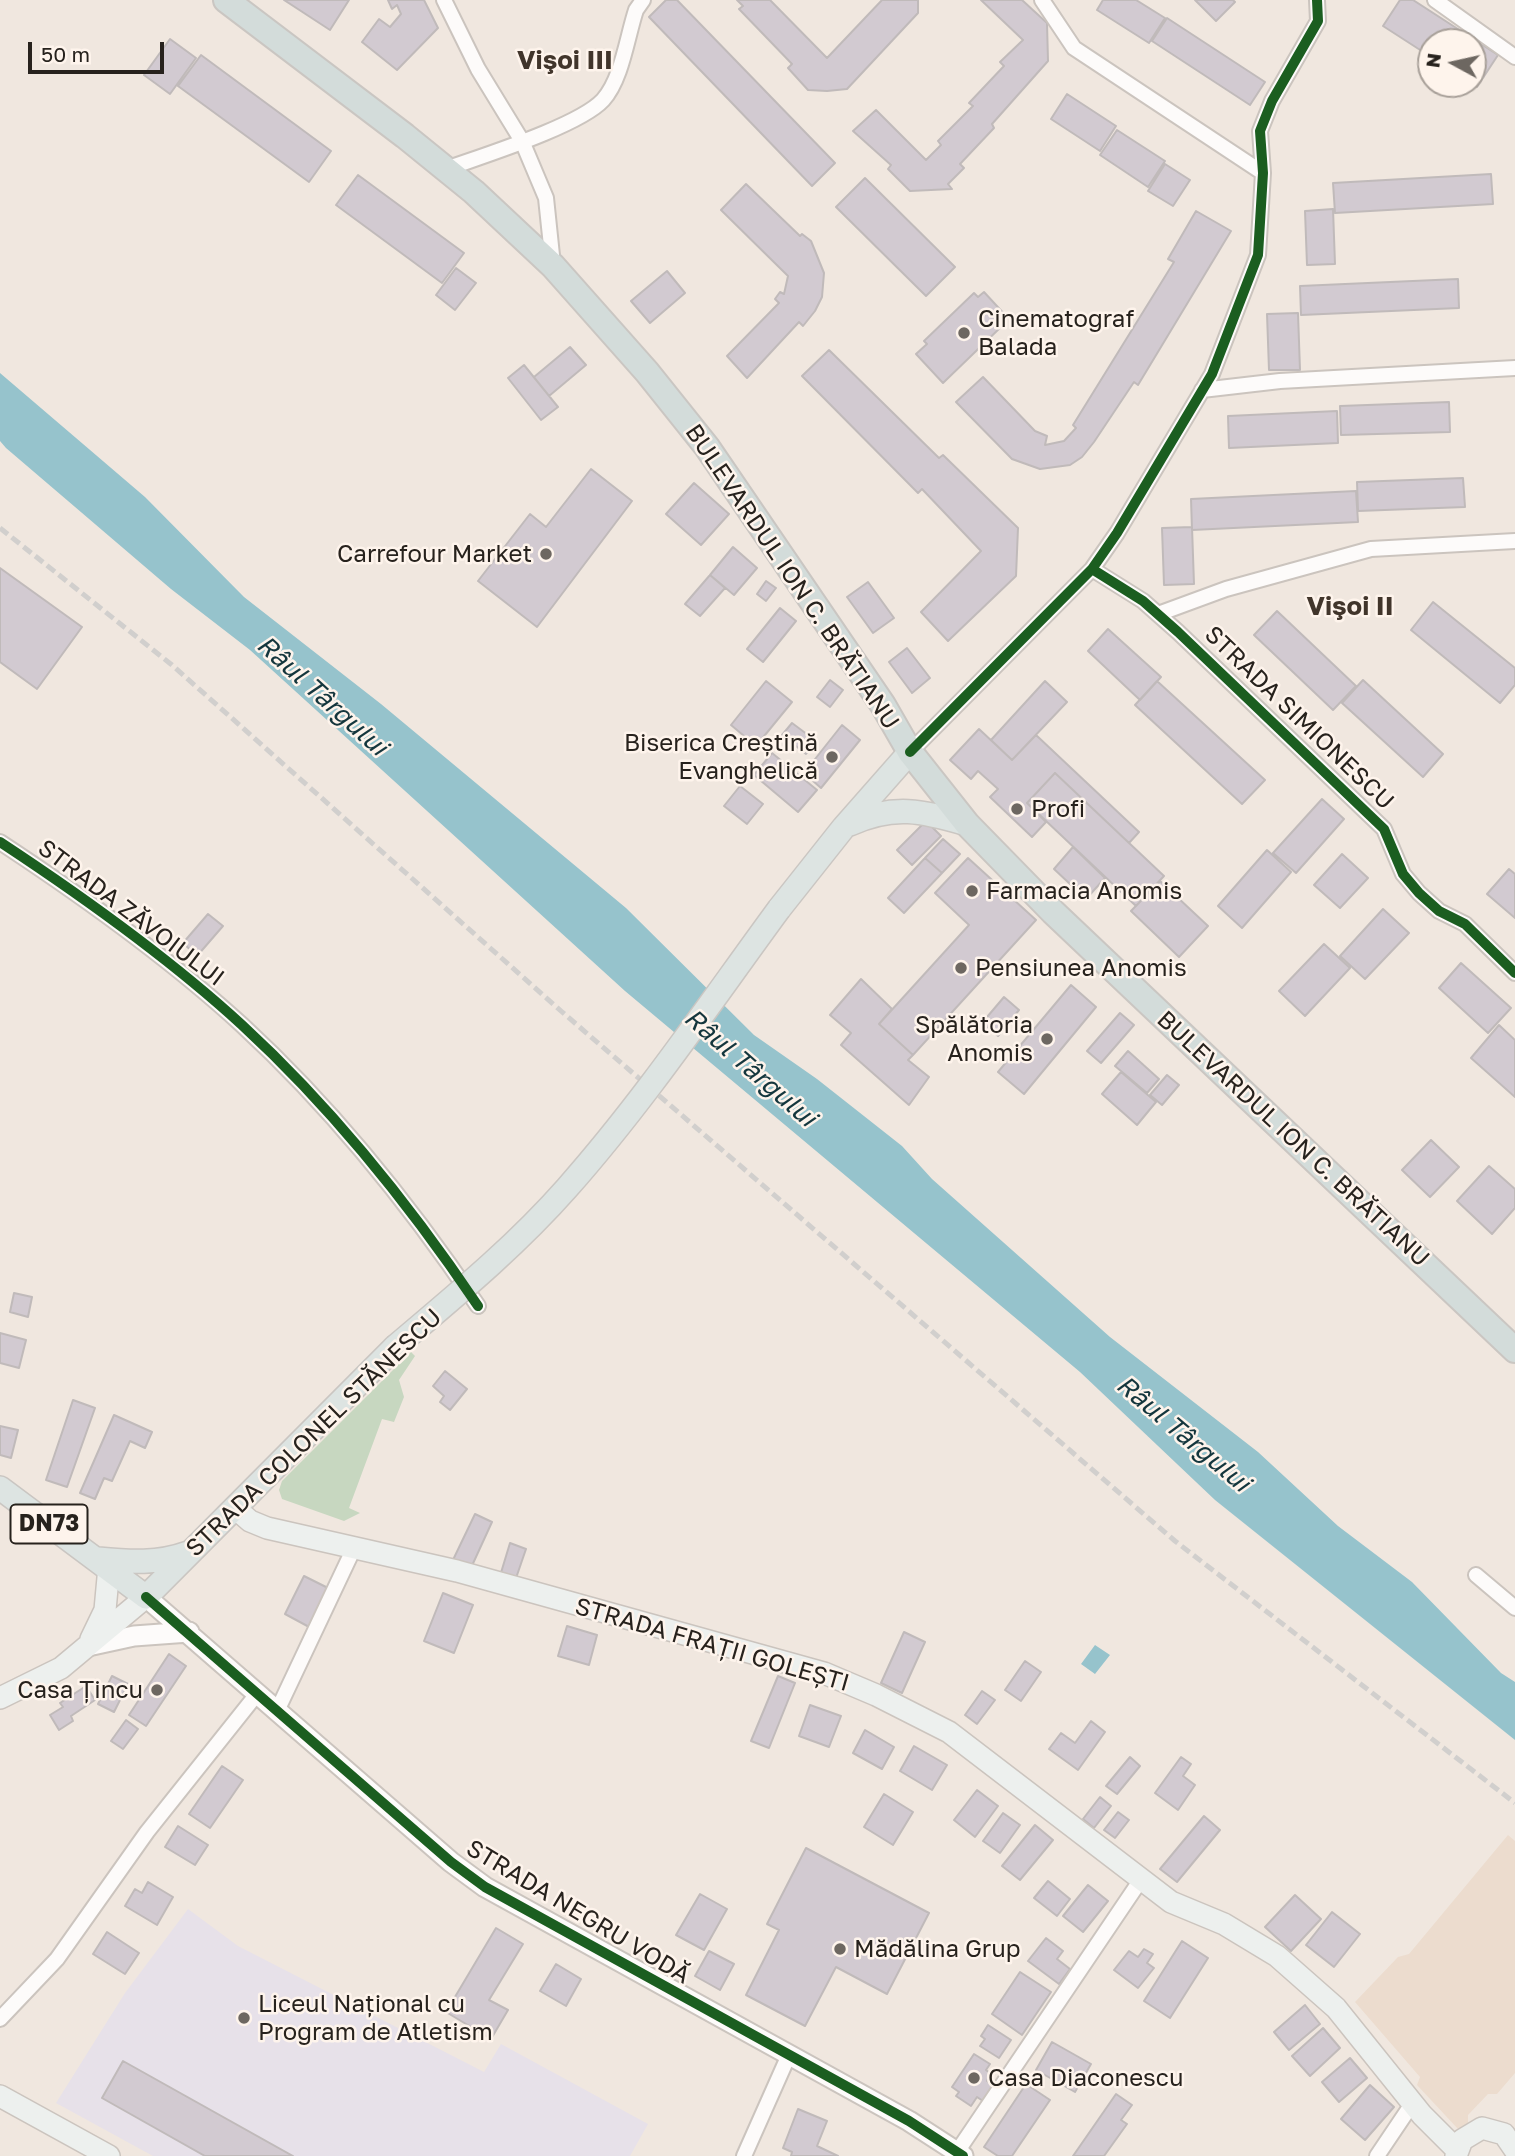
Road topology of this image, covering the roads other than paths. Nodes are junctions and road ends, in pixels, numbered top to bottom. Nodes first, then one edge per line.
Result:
1 (226, 0) edge
2 (444, 0) edge
3 (643, 0) edge
4 (1042, 0) edge
5 (1317, 0) edge
6 (1435, 0) edge
7 (1515, 57) edge
8 (523, 141) junction
9 (446, 169) junction
10 (1263, 173) junction
11 (553, 266) junction
12 (1515, 368) edge
13 (1202, 390) junction
14 (1515, 541) edge
15 (1092, 569) junction
16 (1157, 614) junction
17 (910, 752) junction
18 (967, 824) junction
19 (844, 827) junction
20 (0, 842) edge
21 (1515, 973) edge
22 (478, 1306) dead end
23 (1515, 1350) edge
24 (0, 1488) edge
25 (235, 1508) junction
26 (354, 1548) junction
27 (194, 1550) junction
28 (103, 1563) junction
29 (1476, 1575) dead end
30 (146, 1597) junction
31 (1515, 1608) edge
32 (189, 1632) junction
33 (88, 1646) junction
34 (257, 1694) junction
35 (0, 1698) edge
36 (277, 1711) junction
37 (1140, 1881) junction
38 (0, 2019) edge
39 (788, 2057) junction
40 (0, 2096) edge
41 (1412, 2104) junction
42 (1515, 2150) edge
43 (1457, 2153) edge
44 (960, 2154) edge
45 (109, 2156) edge
46 (744, 2156) edge
47 (1377, 2156) edge

1 - 9 highway, BULEVARDUL ION C. BRĂTIANU
2 - 8 street
3 - 8 street
4 - 10 street
5 - 10 street
6 - 7 street
8 - 9 street
8 - 11 street
9 - 11 highway, BULEVARDUL ION C. BRĂTIANU
10 - 13 street
11 - 17 highway, BULEVARDUL ION C. BRĂTIANU
12 - 13 street
13 - 15 street
14 - 16 street
15 - 16 street, STRADA SIMIONESCU
15 - 17 street
16 - 21 street, STRADA SIMIONESCU
17 - 18 highway, BULEVARDUL ION C. BRĂTIANU
17 - 19 main road, STRADA COLONEL STĂNESCU
18 - 19 main road
18 - 23 highway, BULEVARDUL ION C. BRĂTIANU
19 - 25 main road, STRADA COLONEL STĂNESCU, bridge
20 - 22 street, STRADA ZĂVOIULUI
24 - 28 main road, STRADA NEGRU VODĂ / DN73
25 - 26 main road, STRADA FRAȚII GOLEȘTI
25 - 27 main road, STRADA COLONEL STĂNESCU
26 - 36 street
26 - 37 main road, STRADA FRAȚII GOLEȘTI
27 - 28 main road
27 - 30 main road, STRADA COLONEL STĂNESCU
28 - 30 main road, STRADA NEGRU VODĂ / DN73
28 - 33 main road
29 - 31 street
30 - 32 street, STRADA NEGRU VODĂ / DN73
30 - 33 main road
32 - 33 street
32 - 34 street, STRADA NEGRU VODĂ / DN73
33 - 35 main road
34 - 36 street, STRADA NEGRU VODĂ / DN73
34 - 38 street
36 - 39 street, STRADA NEGRU VODĂ / DN73
37 - 41 main road, STRADA FRAȚII GOLEȘTI
37 - 44 street
39 - 44 street, STRADA NEGRU VODĂ / DN73
39 - 46 street
40 - 45 main road
41 - 43 main road, STRADA FRAȚII GOLEȘTI
41 - 47 street
42 - 43 main road

